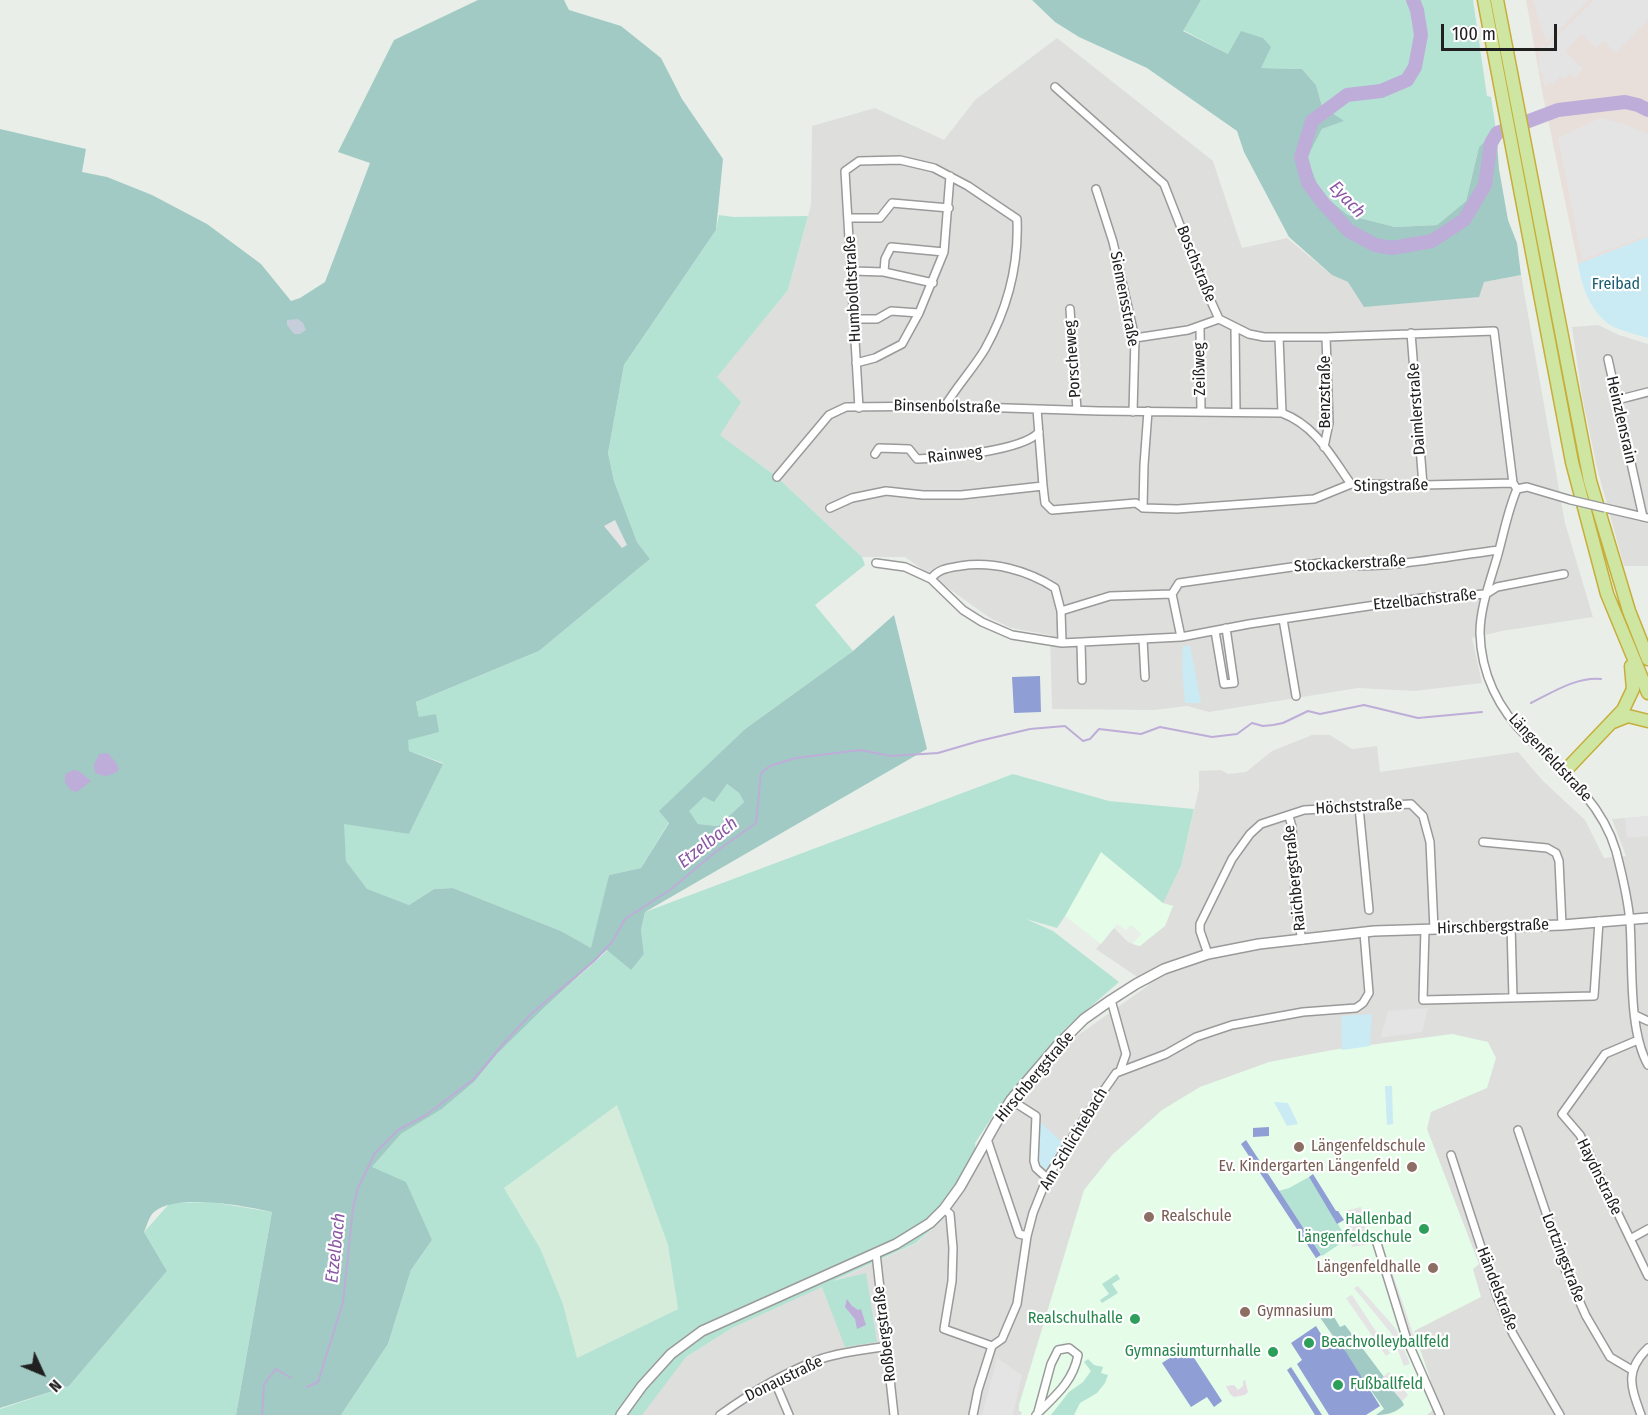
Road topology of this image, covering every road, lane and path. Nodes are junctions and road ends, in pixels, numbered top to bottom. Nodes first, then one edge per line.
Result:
1 (1484, 0) edge
2 (1497, 0) edge
3 (1055, 87) dead end
4 (950, 176) junction
5 (1096, 189) dead end
6 (949, 208) junction
7 (849, 218) junction
8 (944, 252) junction
9 (852, 271) junction
10 (884, 272) junction
11 (933, 283) junction
12 (1070, 309) dead end
13 (919, 313) junction
14 (854, 319) junction
15 (1219, 319) junction
16 (1200, 327) junction
17 (1235, 328) junction
18 (1411, 333) junction
19 (1279, 337) junction
20 (1326, 337) junction
21 (1135, 338) junction
22 (1608, 359) dead end
23 (856, 363) junction
24 (1648, 392) edge
25 (1617, 399) junction
26 (945, 406) junction
27 (858, 408) junction
28 (1037, 409) junction
29 (1077, 410) junction
30 (1148, 411) junction
31 (1133, 412) junction
32 (1201, 412) junction
33 (1236, 412) junction
34 (1282, 413) junction
35 (1039, 432) junction
36 (1324, 447) junction
37 (875, 454) dead end
38 (777, 477) dead end
39 (1351, 484) junction
40 (1423, 485) junction
41 (1043, 486) junction
42 (1515, 486) junction
43 (830, 508) dead end
44 (1143, 508) junction
45 (1645, 517) edge
46 (1499, 550) junction
47 (876, 563) dead end
48 (1564, 574) dead end
49 (930, 579) junction
50 (1172, 594) junction
51 (1486, 594) junction
52 (1061, 611) junction
53 (1283, 619) junction
54 (1226, 628) junction
55 (1215, 631) junction
56 (1181, 637) junction
57 (1143, 639) junction
58 (1081, 643) junction
59 (1062, 644) junction
60 (1629, 651) junction
61 (1648, 659) edge
62 (1145, 677) dead end
63 (1082, 680) dead end
64 (1648, 693) edge
65 (1296, 696) dead end
66 (1648, 720) edge
67 (1612, 722) junction
68 (1565, 771) junction
69 (1359, 807) junction
70 (1289, 816) junction
71 (1483, 842) dead end
72 (1369, 910) dead end
73 (1648, 918) edge
74 (1630, 919) junction
75 (1599, 921) junction
76 (1562, 925) junction
77 (1511, 926) junction
78 (1430, 929) junction
79 (1364, 933) junction
80 (1302, 940) junction
81 (1208, 954) junction
82 (1513, 998) junction
83 (1111, 1000) junction
84 (1635, 1016) junction
85 (1648, 1021) edge
86 (1638, 1040) junction
87 (1648, 1065) edge
88 (1120, 1071) junction
89 (1011, 1100) junction
90 (1518, 1130) dead end
91 (987, 1139) junction
92 (1451, 1155) dead end
93 (1047, 1178) junction
94 (944, 1209) junction
95 (1648, 1229) edge
96 (1027, 1236) junction
97 (1630, 1239) junction
98 (1377, 1240) dead end
99 (876, 1253) junction
100 (1648, 1276) edge
101 (887, 1346) junction
102 (992, 1346) junction
103 (1648, 1348) edge
104 (1632, 1370) junction
105 (772, 1383) junction
106 (1037, 1414) edge
107 (621, 1415) edge
108 (720, 1415) edge
109 (789, 1415) edge
110 (894, 1415) edge
111 (973, 1415) edge
112 (1440, 1415) edge
113 (1560, 1415) edge
114 (1641, 1415) edge

1 - 60 highway
2 - 61 highway
3 - 15 street, Boschstraße
4 - 6 street
4 - 7 street, Humboldtstraße
4 - 26 street
5 - 21 street, Siemensstraße
6 - 7 street
6 - 8 street
7 - 9 street, Humboldtstraße
8 - 10 street
8 - 11 street
9 - 10 street
9 - 14 street, Humboldtstraße
10 - 11 street
11 - 13 street
12 - 29 street, Porscheweg
13 - 14 street
13 - 23 street
14 - 23 street, Humboldtstraße
15 - 16 street, Zeißweg
15 - 17 street, Boschstraße
16 - 21 street, Zeißweg
16 - 32 street, Zeißweg
17 - 19 street, Boschstraße
17 - 33 street
18 - 20 street, Boschstraße
18 - 40 street, Daimlerstraße
18 - 42 street, Boschstraße
19 - 20 street, Boschstraße
19 - 34 street
20 - 36 street, Benzstraße
21 - 31 street, Siemensstraße
22 - 25 street, Heinzlensrain
23 - 27 street, Humboldtstraße
24 - 25 street
25 - 45 street, Heinzlensrain
26 - 27 street, Binsenbolstraße
26 - 28 street, Binsenbolstraße
27 - 38 street, Binsenbolstraße
28 - 29 street, Binsenbolstraße
28 - 35 street, Stingstraße
29 - 31 street, Binsenbolstraße
30 - 31 street, Binsenbolstraße
30 - 32 street, Binsenbolstraße
30 - 44 street
32 - 33 street, Binsenbolstraße
33 - 34 street, Binsenbolstraße
34 - 36 street, Binsenbolstraße
35 - 37 street, Rainweg
35 - 41 street, Stingstraße
36 - 39 street, Binsenbolstraße
39 - 40 street, Stingstraße
39 - 44 street, Stingstraße
40 - 42 street, Stingstraße
41 - 43 street
41 - 44 street, Stingstraße
42 - 45 street, Stingstraße, bridge
42 - 46 street, Längenfeldstraße
46 - 50 street, Stockackerstraße
46 - 51 street, Längenfeldstraße
47 - 49 street, Etzelbachstraße
48 - 51 street, Etzelbachstraße
49 - 52 street
49 - 59 street, Etzelbachstraße
50 - 52 street
50 - 56 street
51 - 53 street, Etzelbachstraße
51 - 68 street, Längenfeldstraße
52 - 59 street
53 - 54 street, Etzelbachstraße
53 - 65 street
54 - 55 street, Etzelbachstraße
54 - 55 street
55 - 56 street, Etzelbachstraße
56 - 57 street, Etzelbachstraße
57 - 58 street, Etzelbachstraße
57 - 62 street
58 - 59 street, Etzelbachstraße
58 - 63 street
60 - 64 highway
60 - 67 highway
66 - 67 highway
67 - 68 highway
68 - 74 street, Längenfeldstraße
69 - 70 street, Höchststraße
69 - 72 street
69 - 78 street, Höchststraße
70 - 80 street, Raichbergstraße
70 - 81 street, Höchststraße
71 - 76 street
73 - 74 street, Hirschbergstraße
74 - 75 street, Hirschbergstraße
74 - 84 street, Längenfeldstraße
75 - 76 street, Hirschbergstraße
75 - 82 street
76 - 77 street, Hirschbergstraße
77 - 78 street, Hirschbergstraße
77 - 82 street
78 - 79 street, Hirschbergstraße
78 - 82 street
79 - 80 street, Hirschbergstraße
79 - 88 street, Am Schlichtebach
80 - 81 street, Hirschbergstraße
81 - 83 street, Hirschbergstraße
83 - 88 street, Am Schlichtebach
83 - 89 street, Hirschbergstraße
84 - 85 street
84 - 86 street, Längenfeldstraße
86 - 87 street, Längenfeldstraße
86 - 97 street, Haydnstraße
88 - 93 street, Am Schlichtebach
89 - 91 street, Hirschbergstraße
89 - 93 street
90 - 104 street, Lortzingstraße
91 - 94 street, Hirschbergstraße
91 - 96 street
92 - 113 street, Händelstraße
93 - 96 street, Am Schlichtebach
94 - 99 street, Hirschbergstraße
94 - 102 street
95 - 97 street
96 - 102 street, Am Schlichtebach
97 - 100 street, Haydnstraße
98 - 112 street
99 - 101 street, Roßbergstraße
99 - 107 street, Hirschbergstraße
101 - 105 street, Donaustraße
101 - 110 street, Roßbergstraße
102 - 111 street, Am Schlichtebach
103 - 104 street
104 - 114 street
105 - 108 street, Donaustraße
105 - 109 street
106 - 106 street

